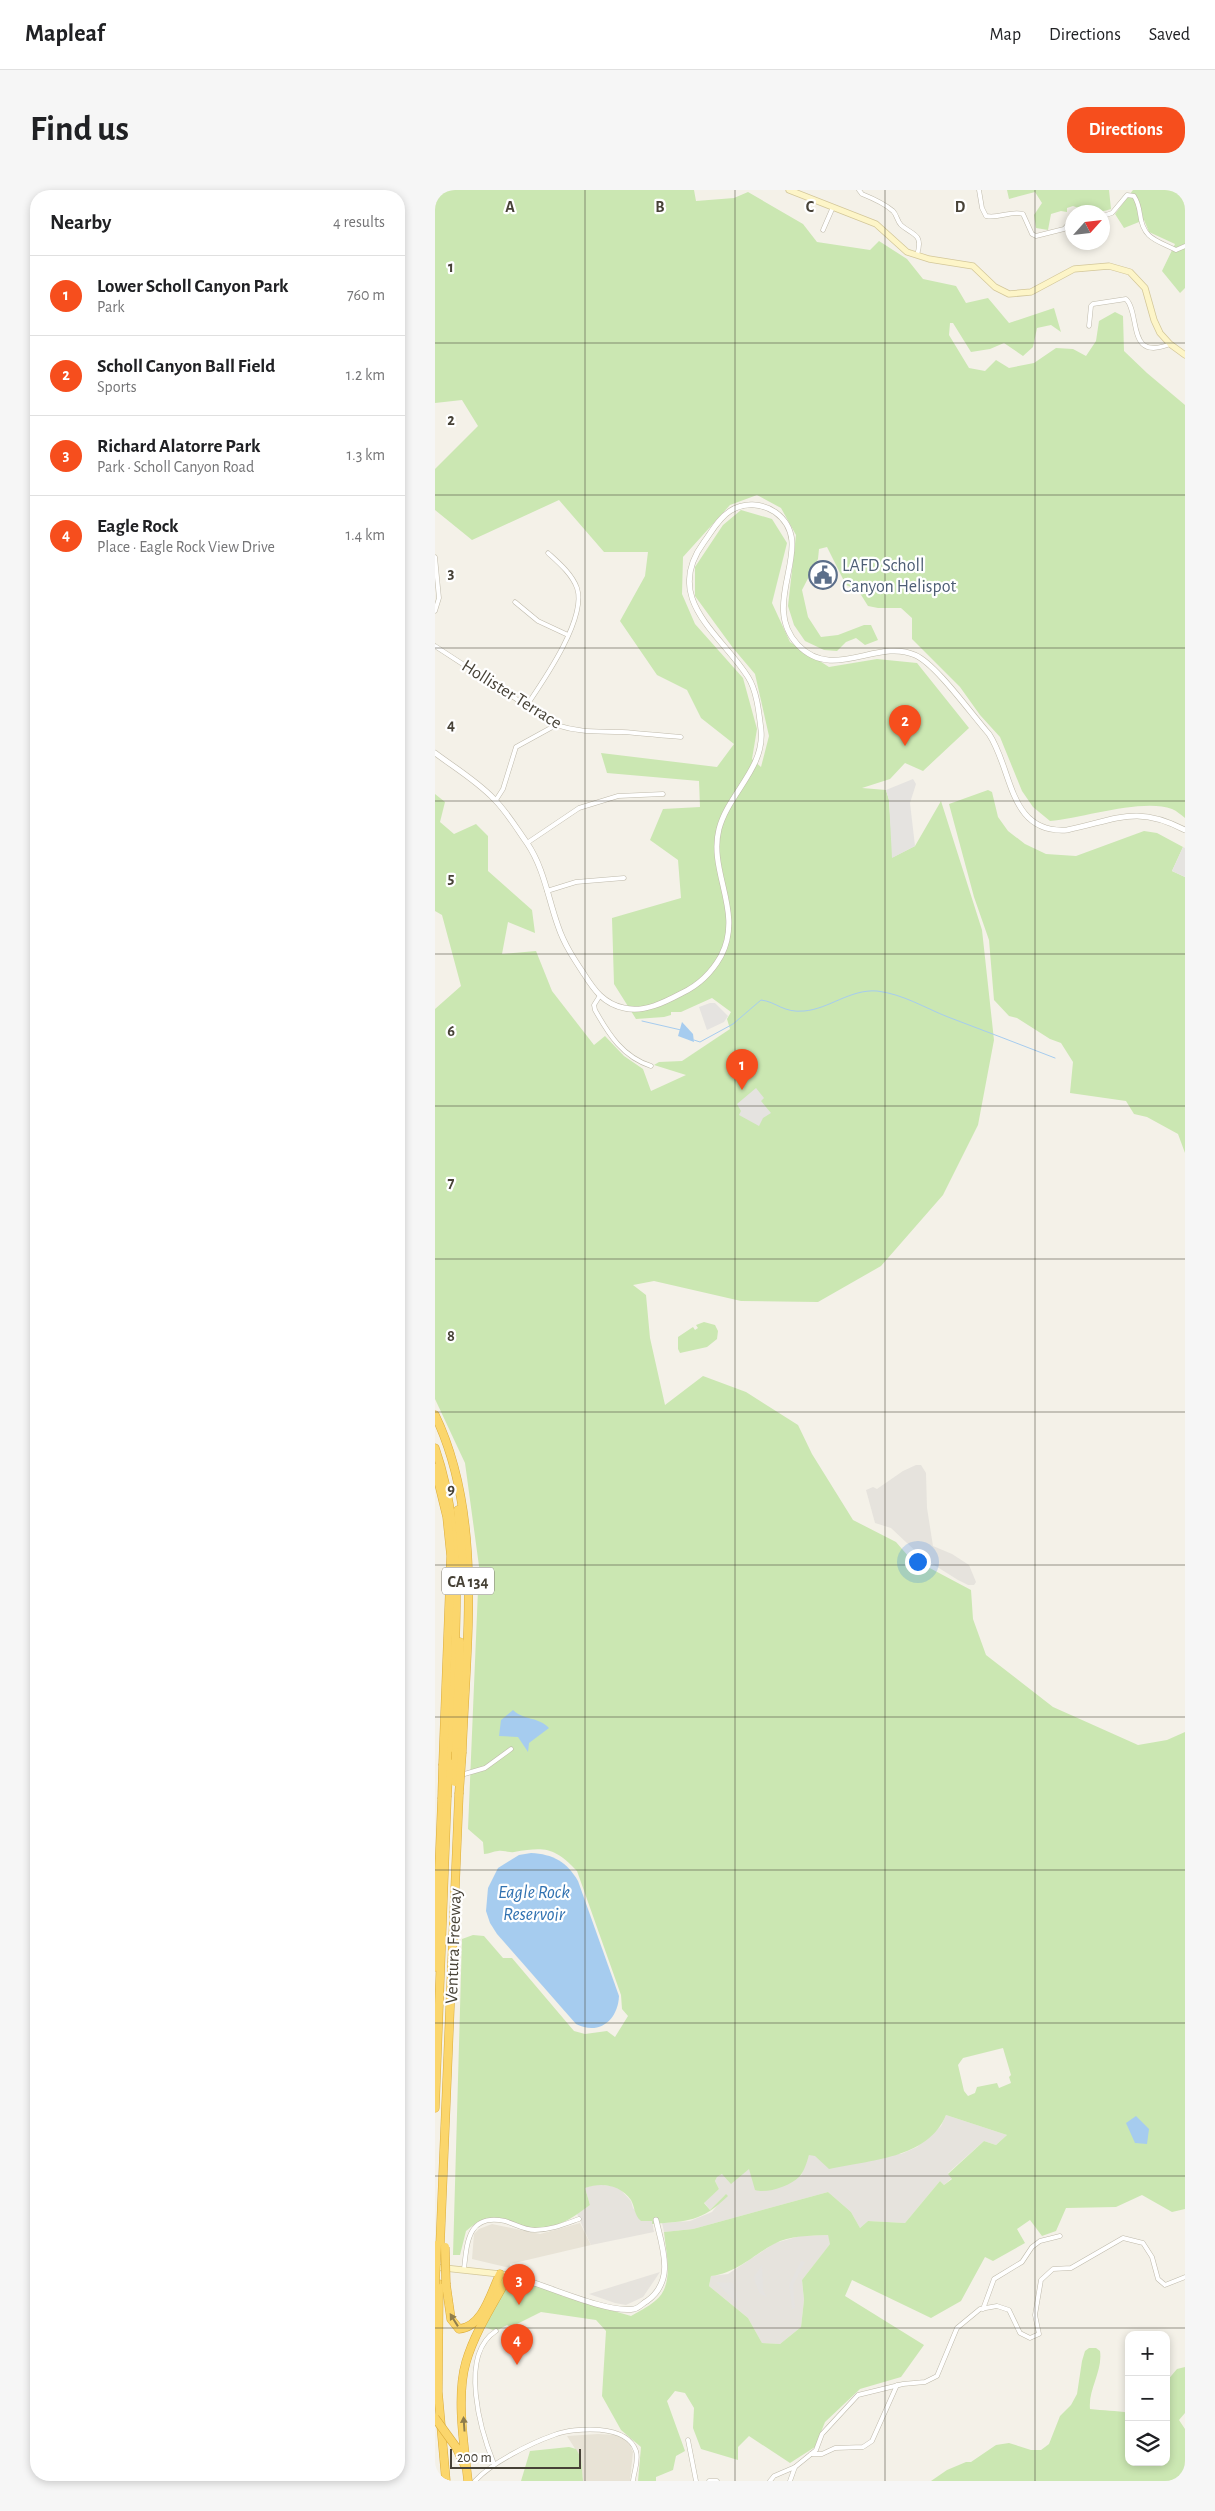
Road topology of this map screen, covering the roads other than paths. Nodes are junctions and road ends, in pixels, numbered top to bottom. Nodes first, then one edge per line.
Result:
1 (789, 190) edge
2 (859, 190) edge
3 (979, 190) edge
4 (833, 207) junction
5 (1110, 213) edge
6 (1065, 229) edge
7 (823, 230) dead end
8 (1185, 246) edge
9 (917, 255) junction
10 (1089, 326) dead end
11 (1170, 344) junction
12 (1185, 356) edge
13 (548, 553) dead end
14 (435, 557) edge
15 (515, 602) dead end
16 (435, 611) edge
17 (568, 635) junction
18 (435, 646) edge
19 (527, 705) junction
20 (556, 725) junction
21 (681, 737) dead end
22 (435, 753) edge
23 (663, 794) dead end
24 (496, 800) junction
25 (1185, 830) edge
26 (527, 843) junction
27 (623, 878) dead end
28 (547, 891) junction
29 (599, 996) junction
30 (651, 1066) dead end
31 (435, 1414) edge
32 (435, 1427) edge
33 (435, 1448) edge
34 (435, 1468) edge
35 (511, 1749) dead end
36 (459, 1752) junction
37 (446, 1764) junction
38 (435, 1783) edge
39 (451, 1796) junction
40 (449, 1837) junction
41 (454, 1872) junction
42 (441, 1884) junction
43 (435, 1967) edge
44 (435, 2108) edge
45 (579, 2218) dead end
46 (656, 2220) dead end
47 (1060, 2236) dead end
48 (441, 2246) junction
49 (435, 2267) edge
50 (464, 2269) junction
51 (504, 2274) junction
52 (1185, 2277) edge
53 (439, 2284) edge
54 (983, 2309) junction
55 (496, 2331) dead end
56 (435, 2382) edge
57 (897, 2385) junction
58 (438, 2392) junction
59 (435, 2418) edge
60 (688, 2440) dead end
61 (811, 2454) junction
62 (494, 2464) junction
63 (795, 2467) junction
64 (468, 2477) edge
65 (446, 2481) edge
66 (475, 2481) edge
67 (633, 2481) edge
68 (696, 2481) edge
69 (709, 2481) edge
70 (717, 2481) edge
71 (770, 2481) edge
72 (790, 2481) edge

1 - 4 main road
2 - 9 street
3 - 6 street
4 - 7 street
4 - 9 main road
5 - 8 street
9 - 11 main road
10 - 11 street
11 - 12 main road
13 - 17 street
14 - 16 street
15 - 17 street
17 - 19 street
18 - 19 street, Hollister Terrace
19 - 20 street, Hollister Terrace
20 - 21 street, Hollister Terrace
20 - 24 street
22 - 24 street
23 - 26 street
24 - 26 street
25 - 29 street
26 - 28 street
27 - 28 street
28 - 29 street
29 - 30 street
31 - 36 highway, Ventura Freeway / CA 134
32 - 36 highway
33 - 37 highway
34 - 37 highway, Ventura Freeway / CA 134
35 - 38 street
36 - 39 highway, Ventura Freeway / CA 134, bridge
37 - 39 highway, Ventura Freeway / CA 134, bridge
39 - 40 highway, Ventura Freeway / CA 134
39 - 40 highway, Ventura Freeway / CA 134
40 - 41 highway, Ventura Freeway / CA 134
40 - 42 highway, Ventura Freeway / CA 134
41 - 48 highway
41 - 48 highway, Ventura Freeway / CA 134
42 - 43 highway, Ventura Freeway / CA 134
42 - 44 highway
45 - 50 street
46 - 51 street
47 - 54 street
48 - 53 highway, bridge
49 - 50 main road
50 - 51 main road
51 -> 53 highway
64 -> 51 highway
52 - 54 street
53 - 58 highway
54 - 57 street
55 - 62 street
56 - 58 highway
57 - 61 street
57 - 61 street
58 - 65 highway
59 - 64 highway, bridge
60 - 68 street
61 - 63 street
62 - 66 street
62 - 67 street
63 - 71 street
63 - 72 street
69 - 70 street

